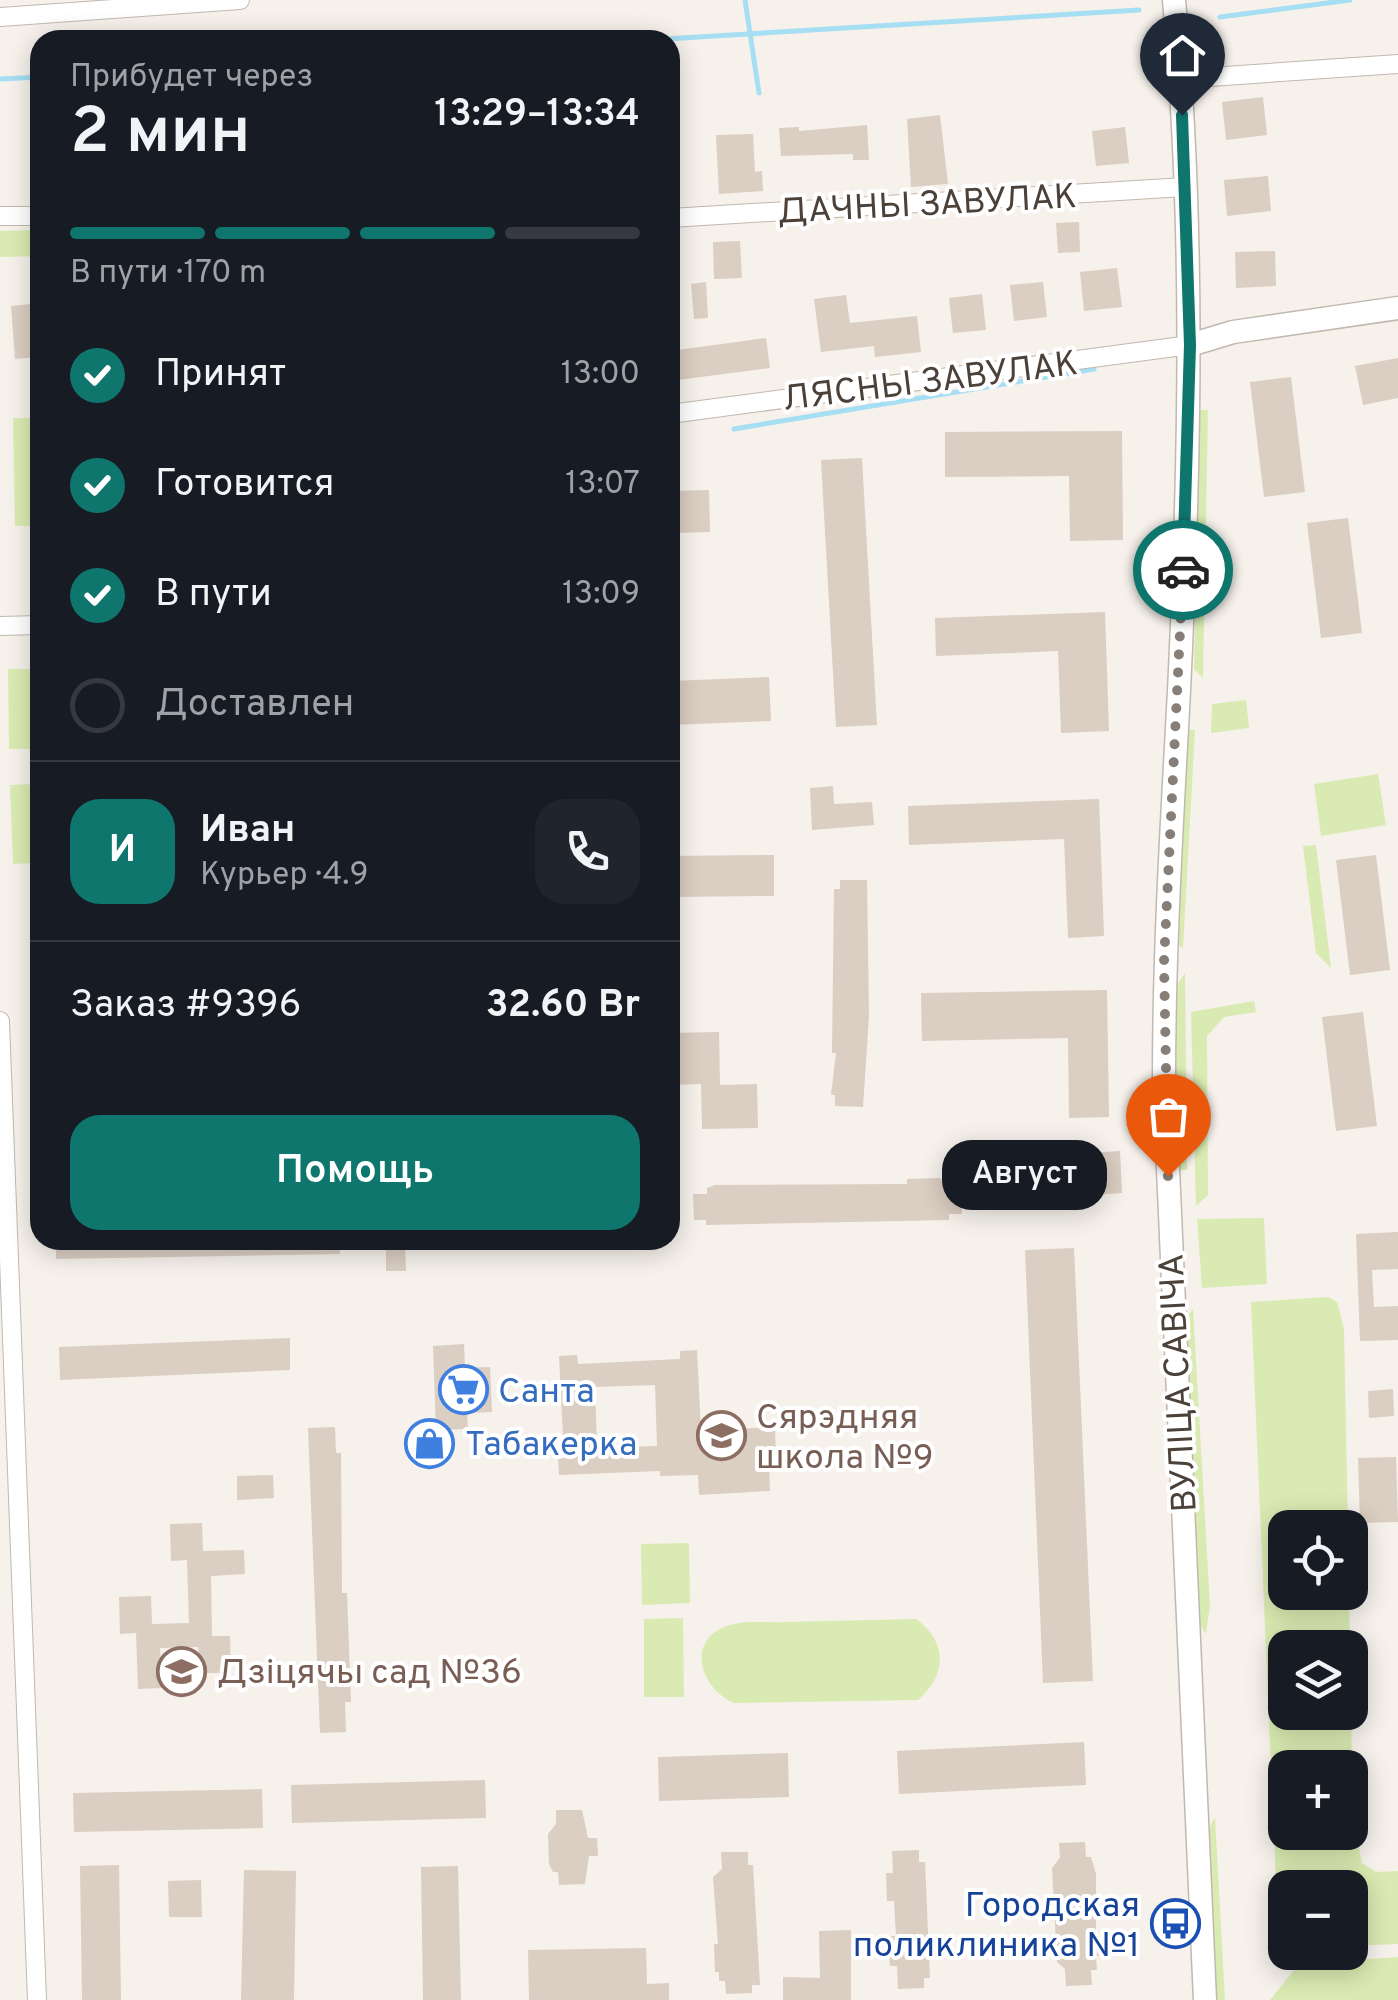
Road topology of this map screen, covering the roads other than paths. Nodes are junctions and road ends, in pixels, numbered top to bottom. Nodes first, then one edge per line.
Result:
1 (240, 0) edge
2 (1174, 0) edge
3 (0, 17) edge
4 (1398, 64) edge
5 (1181, 79) junction
6 (1185, 187) junction
7 (0, 216) edge
8 (30, 216) edge
9 (680, 217) edge
10 (1398, 308) edge
11 (1190, 345) junction
12 (680, 413) edge
13 (30, 625) edge
14 (0, 626) edge
15 (0, 1021) edge
16 (37, 2000) edge
17 (1205, 2000) edge

1 - 3 street
2 - 5 street, ВУЛІЦА САВІЧА
4 - 5 street
5 - 6 street, ВУЛІЦА САВІЧА
6 - 9 street, ДАЧНЫ ЗАВУЛАК
6 - 11 street, ВУЛІЦА САВІЧА
7 - 8 street
10 - 11 street
11 - 12 street, ЛЯСНЫ ЗАВУЛАК
11 - 17 street, ВУЛІЦА САВІЧА
13 - 14 street
15 - 16 street

